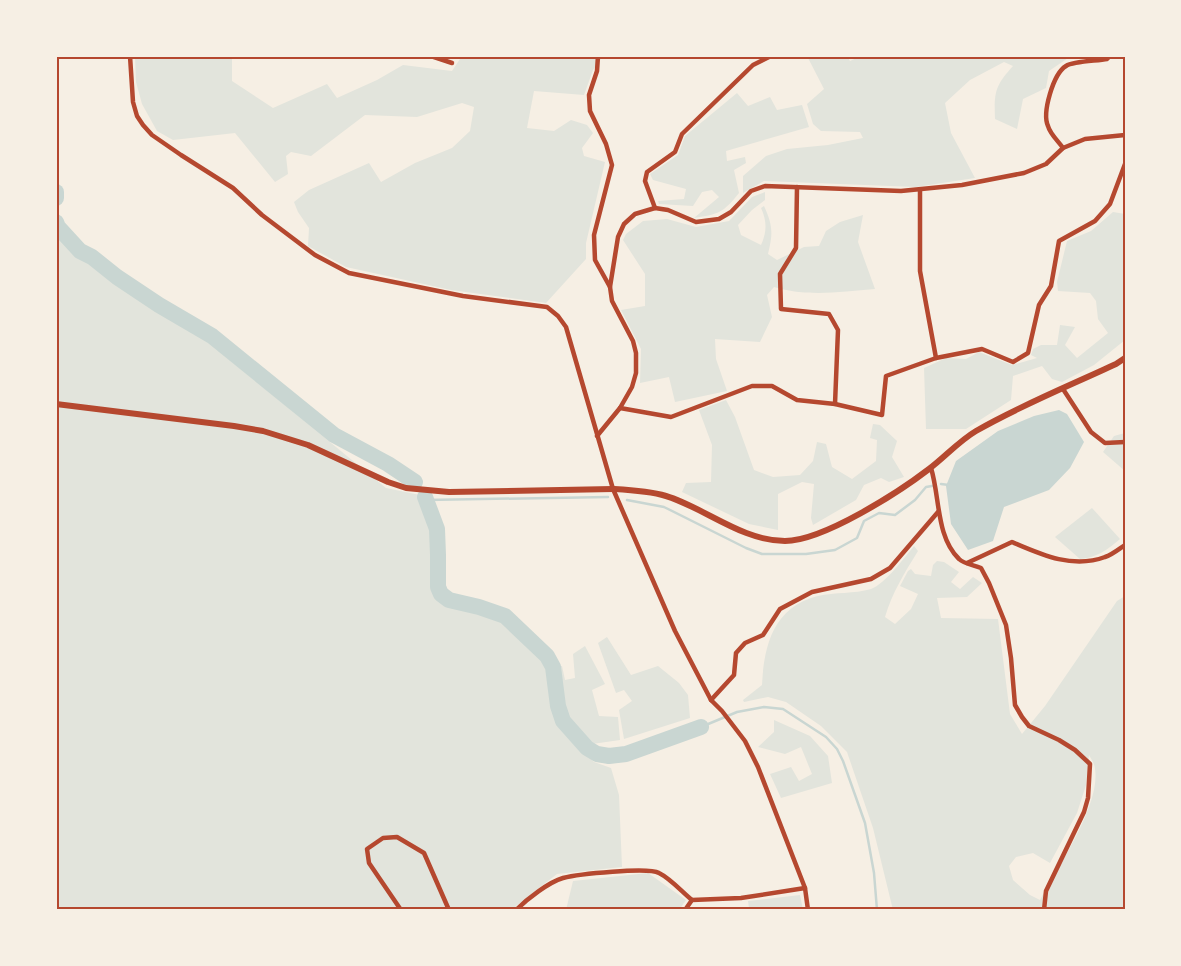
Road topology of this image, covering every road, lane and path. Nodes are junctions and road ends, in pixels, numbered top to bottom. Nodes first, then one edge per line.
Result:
1 (130, 56) edge
2 (431, 56) edge
3 (598, 56) edge
4 (771, 56) edge
5 (1110, 56) edge
6 (452, 62) dead end
7 (1125, 135) edge
8 (1063, 148) junction
9 (1125, 164) edge
10 (797, 187) junction
11 (920, 190) junction
12 (655, 208) junction
13 (610, 287) junction
14 (936, 358) junction
15 (1125, 358) edge
16 (1063, 389) junction
17 (56, 404) edge
18 (835, 404) junction
19 (620, 408) junction
20 (598, 436) junction
21 (1125, 442) edge
22 (930, 468) junction
23 (613, 489) junction
24 (938, 512) junction
25 (1125, 545) edge
26 (967, 563) junction
27 (711, 700) junction
28 (804, 888) junction
29 (692, 900) junction
30 (401, 910) edge
31 (449, 910) edge
32 (516, 910) edge
33 (685, 910) edge
34 (808, 910) edge
35 (1044, 910) edge

1 - 20 street
2 - 6 street
3 - 13 street
4 - 12 street
5 - 8 street
7 - 8 street
8 - 11 street
9 - 14 street
10 - 11 street
10 - 12 street
10 - 18 street
11 - 14 street
12 - 13 street
13 - 19 street
14 - 18 street
15 - 16 main road
16 - 21 street
16 - 22 main road
17 - 23 main road
18 - 19 street
19 - 20 street
20 - 23 street
22 - 23 main road
22 - 24 street
23 - 27 street
24 - 26 street
24 - 27 street
25 - 26 street
26 - 35 street
27 - 28 street
28 - 29 street
28 - 34 street
29 - 32 street
29 - 33 street
30 - 31 street

